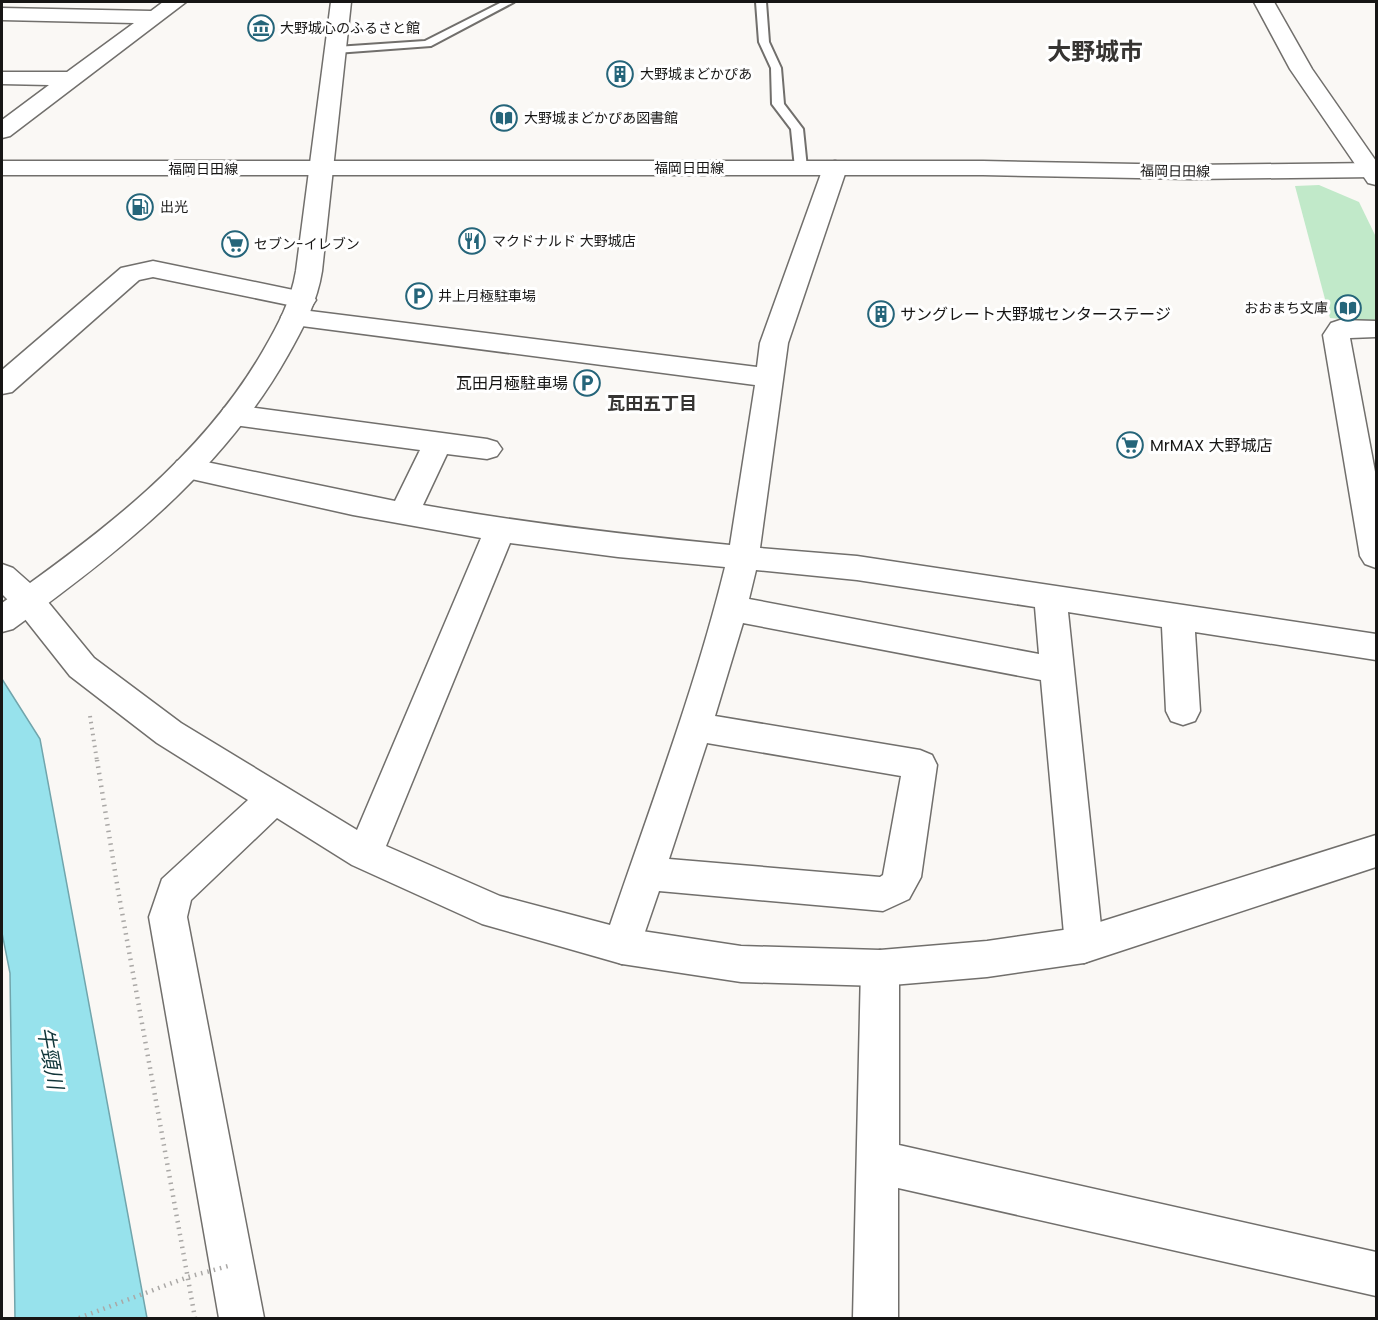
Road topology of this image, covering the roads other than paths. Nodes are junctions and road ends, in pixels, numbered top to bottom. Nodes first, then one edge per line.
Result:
1 (176, 2) edge
2 (341, 2) edge
3 (509, 2) edge
4 (762, 2) edge
5 (1264, 2) edge
6 (2, 14) edge
7 (154, 17) junction
8 (336, 50) junction
9 (2, 78) edge
10 (70, 79) junction
11 (2, 131) edge
12 (2, 168) edge
13 (801, 168) junction
14 (835, 168) junction
15 (323, 169) junction
16 (1375, 172) edge
17 (299, 308) junction
18 (1377, 329) edge
19 (770, 378) junction
20 (2, 385) edge
21 (234, 415) junction
22 (438, 443) junction
23 (487, 449) dead end
24 (187, 468) junction
25 (404, 513) junction
26 (500, 530) junction
27 (1377, 556) edge
28 (743, 558) junction
29 (2, 576) edge
30 (1050, 597) junction
31 (731, 608) junction
32 (11, 613) edge
33 (1178, 617) junction
34 (1377, 647) edge
35 (1056, 670) junction
36 (1183, 711) dead end
37 (695, 727) junction
38 (274, 799) junction
39 (1377, 850) edge
40 (364, 855) junction
41 (646, 873) junction
42 (1084, 945) junction
43 (622, 946) junction
44 (880, 968) junction
45 (878, 1162) junction
46 (1377, 1274) edge
47 (241, 1318) edge
48 (875, 1318) edge

1 - 7 street
2 - 8 street
3 - 8 lane
4 - 13 lane
5 - 16 street
6 - 7 street
7 - 10 street
8 - 15 street
9 - 10 street
10 - 11 street
12 - 15 street, 福岡日田線
13 - 14 street, 福岡日田線
13 - 15 street, 福岡日田線
14 - 16 street, 福岡日田線
14 - 19 street
15 - 17 street
17 - 19 street
17 - 20 street
17 - 21 street
18 - 27 street
19 - 28 street
21 - 22 street
21 - 24 street
22 - 23 street
22 - 25 street
24 - 25 street
24 - 32 street
25 - 26 street
26 - 28 street
26 - 40 street
28 - 30 street
28 - 31 street
29 - 32 street
30 - 33 street
30 - 35 street
31 - 35 street
31 - 37 street
32 - 38 street
33 - 34 street
33 - 36 street
35 - 42 street
37 - 41 street
37 - 41 street
38 - 40 street
38 - 47 street
39 - 42 street
40 - 43 street
41 - 43 street
42 - 44 street
43 - 44 street
44 - 45 street
45 - 46 street
45 - 48 street

